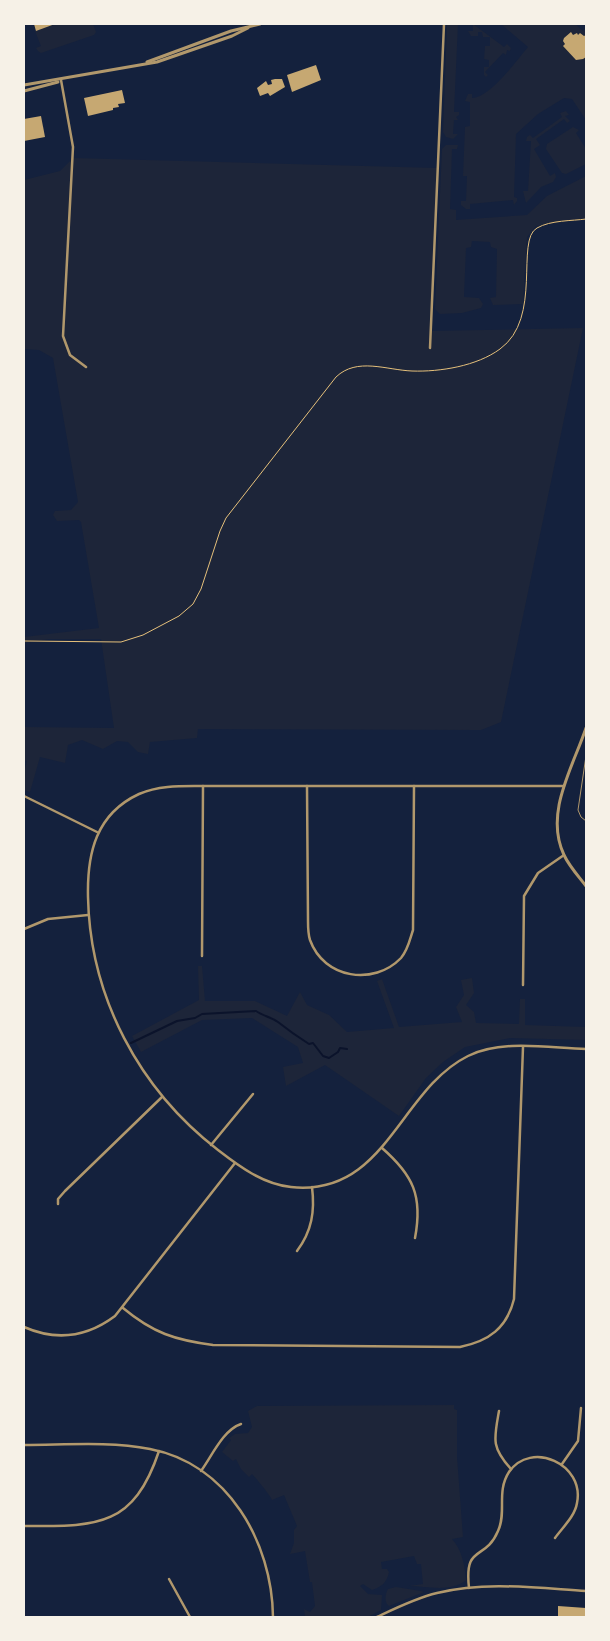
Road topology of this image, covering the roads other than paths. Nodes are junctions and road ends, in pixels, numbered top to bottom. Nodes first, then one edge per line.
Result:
1 (260, 24) edge
2 (444, 24) edge
3 (61, 80) junction
4 (24, 85) edge
5 (24, 91) edge
6 (430, 348) dead end
7 (86, 367) dead end
8 (586, 730) edge
9 (586, 756) edge
10 (203, 786) junction
11 (307, 786) junction
12 (414, 786) junction
13 (564, 786) junction
14 (24, 796) edge
15 (586, 821) edge
16 (97, 832) junction
17 (564, 855) junction
18 (586, 886) edge
19 (88, 916) junction
20 (24, 929) edge
21 (202, 956) dead end
22 (523, 984) dead end
23 (523, 1047) junction
24 (586, 1049) edge
25 (253, 1094) dead end
26 (162, 1097) junction
27 (211, 1145) junction
28 (382, 1148) junction
29 (235, 1163) junction
30 (312, 1187) junction
31 (58, 1204) dead end
32 (415, 1238) dead end
33 (297, 1251) dead end
34 (123, 1308) junction
35 (24, 1327) edge
36 (581, 1408) dead end
37 (499, 1411) dead end
38 (241, 1424) dead end
39 (24, 1445) edge
40 (159, 1451) junction
41 (562, 1464) junction
42 (511, 1469) junction
43 (202, 1471) junction
44 (24, 1526) edge
45 (556, 1538) dead end
46 (169, 1579) dead end
47 (469, 1588) junction
48 (586, 1590) edge
49 (190, 1617) edge
50 (273, 1617) edge
51 (377, 1617) edge

1 - 3 street
2 - 6 street
3 - 4 street
3 - 5 street
3 - 7 street
8 - 13 street
9 - 15 lane
10 - 11 street
10 - 16 street
10 - 21 street
11 - 12 street
11 - 12 street
12 - 13 street
13 - 17 street
14 - 16 street
16 - 19 street
17 - 18 street
17 - 22 street
19 - 20 street
19 - 26 street
23 - 24 street
23 - 28 street
23 - 34 street
25 - 27 street
26 - 27 street
26 - 31 street
27 - 29 street
28 - 30 street
28 - 32 street
29 - 30 street
29 - 34 street
30 - 33 street
34 - 35 street
36 - 41 street
37 - 42 street
38 - 43 street
39 - 40 street
40 - 43 street
40 - 44 street
41 - 42 street
41 - 45 street
42 - 47 street
43 - 50 street
46 - 49 street
47 - 48 street
47 - 51 street

